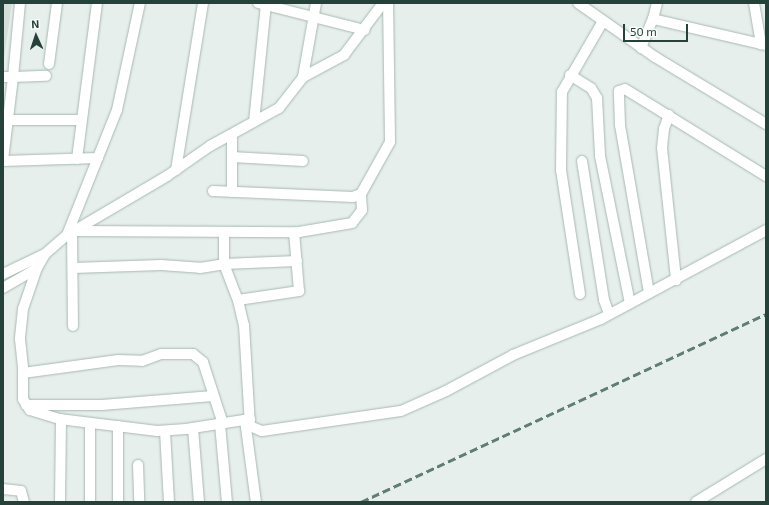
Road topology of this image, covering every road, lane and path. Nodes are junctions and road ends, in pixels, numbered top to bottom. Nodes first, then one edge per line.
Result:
1 (20, 3) edge
2 (57, 3) edge
3 (97, 3) edge
4 (140, 3) edge
5 (203, 3) edge
6 (263, 3) edge
7 (316, 3) edge
8 (383, 3) edge
9 (388, 3) edge
10 (578, 3) edge
11 (657, 3) edge
12 (754, 3) edge
13 (313, 17) junction
14 (654, 19) junction
15 (603, 21) junction
16 (365, 30) junction
17 (763, 45) edge
18 (641, 48) junction
19 (49, 64) dead end
20 (570, 75) junction
21 (46, 76) dead end
22 (8, 77) edge
23 (303, 77) junction
24 (669, 115) junction
25 (6, 120) edge
26 (81, 120) junction
27 (254, 122) junction
28 (766, 124) edge
29 (232, 135) junction
30 (232, 157) junction
31 (98, 158) junction
32 (77, 159) junction
33 (582, 160) dead end
34 (3, 161) edge
35 (303, 161) dead end
36 (176, 170) junction
37 (766, 176) edge
38 (213, 191) dead end
39 (232, 192) junction
40 (361, 194) junction
41 (766, 230) edge
42 (224, 232) junction
43 (294, 232) junction
44 (71, 233) junction
45 (45, 254) junction
46 (297, 261) junction
47 (224, 264) junction
48 (37, 268) junction
49 (72, 268) junction
50 (3, 274) edge
51 (676, 280) junction
52 (3, 288) edge
53 (649, 293) junction
54 (580, 294) dead end
55 (238, 300) junction
56 (630, 303) junction
57 (608, 314) junction
58 (73, 326) dead end
59 (23, 373) junction
60 (213, 396) junction
61 (26, 405) junction
62 (62, 419) junction
63 (247, 419) junction
64 (90, 423) junction
65 (221, 424) junction
66 (118, 426) junction
67 (193, 428) junction
68 (164, 431) junction
69 (766, 459) edge
70 (138, 465) dead end
71 (3, 489) edge
72 (24, 502) edge
73 (60, 502) edge
74 (90, 502) edge
75 (118, 502) edge
76 (139, 502) edge
77 (169, 502) edge
78 (199, 502) edge
79 (227, 502) edge
80 (256, 502) edge
81 (696, 502) edge

1 - 22 street
2 - 19 street
3 - 26 street
4 - 31 street
5 - 36 street
6 - 13 street
6 - 27 street
7 - 13 street
8 - 16 street
9 - 40 street
10 - 15 street
11 - 14 street
12 - 17 street
13 - 16 street
13 - 23 street
14 - 17 street
14 - 18 street
15 - 18 street
15 - 20 street
16 - 23 street
18 - 28 street
20 - 54 street
20 - 56 street
21 - 22 street
22 - 25 street
23 - 27 street
24 - 37 street
24 - 51 street
24 - 53 street
25 - 26 street
25 - 34 street
26 - 32 street
27 - 29 street
29 - 30 street
29 - 36 street
30 - 35 street
30 - 39 street
31 - 32 street
31 - 44 street
32 - 34 street
33 - 57 street
36 - 44 street
38 - 39 street
39 - 40 street
40 - 43 street
41 - 51 street
42 - 43 street
42 - 44 street
42 - 47 street
43 - 46 street
44 - 45 street
44 - 49 street
45 - 48 street
45 - 50 street
46 - 47 street
46 - 55 street
47 - 49 street
47 - 55 street
48 - 52 street
48 - 59 street
49 - 58 street
51 - 53 street
53 - 56 street
55 - 63 street
56 - 57 street
57 - 63 street
59 - 60 street
59 - 61 street
60 - 61 street
60 - 65 street
61 - 62 street
62 - 64 street
62 - 73 street
63 - 65 street
63 - 80 street
64 - 66 street
64 - 74 street
65 - 67 street
65 - 79 street
66 - 68 street
66 - 75 street
67 - 68 street
67 - 78 street
68 - 77 street
69 - 81 street
70 - 76 street
71 - 72 street

